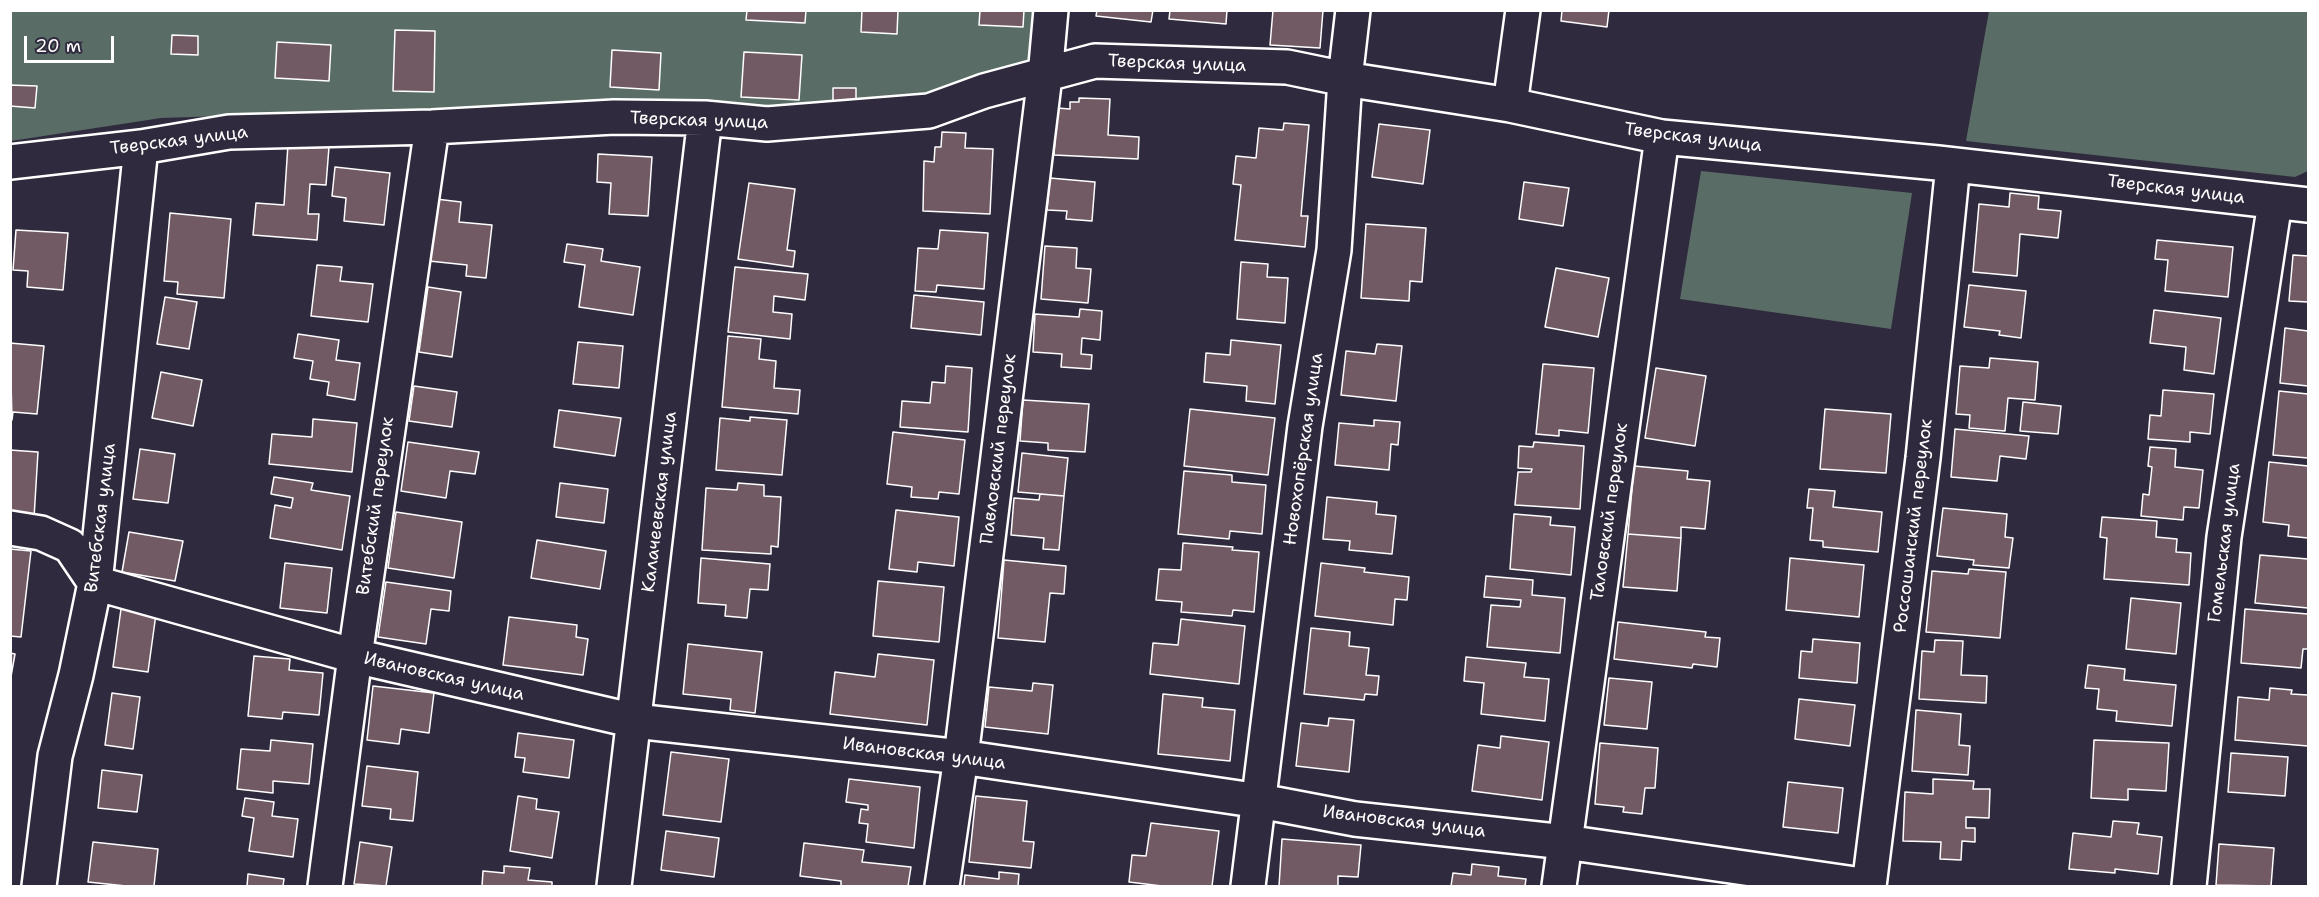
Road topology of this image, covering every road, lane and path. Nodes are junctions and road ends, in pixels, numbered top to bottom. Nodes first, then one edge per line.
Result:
1 (1051, 10) edge
2 (1353, 10) edge
3 (1523, 10) edge
4 (1046, 76) junction
5 (1346, 80) junction
6 (1510, 105) junction
7 (705, 118) junction
8 (432, 127) junction
9 (1662, 137) junction
10 (141, 147) junction
11 (10, 162) edge
12 (1953, 165) junction
13 (2275, 202) junction
14 (2308, 205) edge
15 (10, 528) edge
16 (95, 583) junction
17 (355, 656) junction
18 (635, 721) junction
19 (961, 757) junction
20 (1260, 801) junction
21 (1565, 842) junction
22 (39, 886) edge
23 (325, 886) edge
24 (614, 886) edge
25 (942, 886) edge
26 (1248, 886) edge
27 (1559, 886) edge
28 (1869, 886) edge
29 (2189, 886) edge

1 - 4 street, Павловский переулок
2 - 5 street, Новохопёрская улица
3 - 6 street
4 - 5 street, Тверская улица
4 - 7 street, Тверская улица
4 - 19 street, Павловский переулок
5 - 6 street, Тверская улица
5 - 20 street, Новохопёрская улица
6 - 9 street, Тверская улица
7 - 8 street, Тверская улица
7 - 18 street, Калачеевская улица
8 - 10 street, Тверская улица
8 - 17 street, Витебский переулок
9 - 12 street, Тверская улица
9 - 21 street, Таловский переулок
10 - 11 street, Тверская улица
10 - 16 street, Витебская улица
12 - 13 street, Тверская улица
12 - 28 street, Россошанский переулок
13 - 14 street, Тверская улица
13 - 29 street, Гомельская улица
15 - 16 street
16 - 17 street, Ивановская улица
16 - 22 street, Витебская улица
17 - 18 street, Ивановская улица
17 - 23 street, Витебский переулок
18 - 19 street, Ивановская улица
18 - 24 street, Калачеевская улица
19 - 20 street, Ивановская улица
19 - 25 street, Павловский переулок
20 - 21 street, Ивановская улица
20 - 26 street, Новохопёрская улица
21 - 27 street, Таловский переулок
21 - 28 street, Ивановская улица

